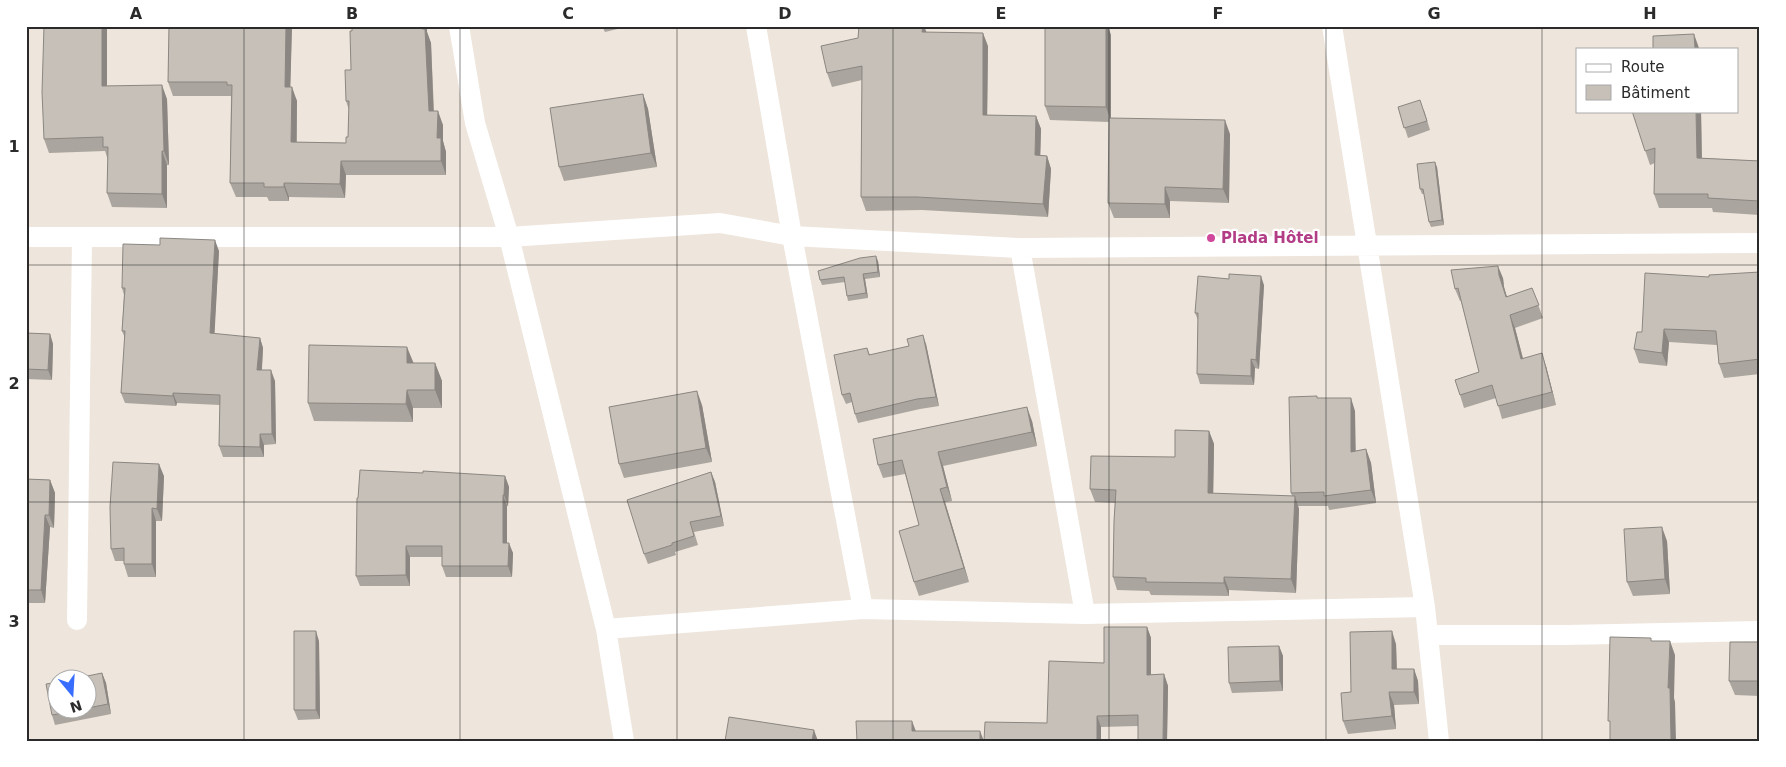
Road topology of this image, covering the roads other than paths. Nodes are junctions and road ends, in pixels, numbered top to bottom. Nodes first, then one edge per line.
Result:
1 (459, 26) edge
2 (756, 26) edge
3 (1332, 26) edge
4 (792, 236) junction
5 (26, 237) edge
6 (82, 237) junction
7 (509, 237) junction
8 (1760, 243) edge
9 (1367, 246) junction
10 (1020, 248) junction
11 (1425, 606) junction
12 (864, 609) junction
13 (1085, 614) junction
14 (77, 620) dead end
15 (606, 629) junction
16 (1760, 631) edge
17 (1428, 635) junction
18 (624, 741) edge
19 (1439, 741) edge

1 - 7 street
2 - 4 street
3 - 9 street
4 - 7 street
4 - 10 street
4 - 12 street
5 - 6 street
6 - 7 street
6 - 14 street
7 - 15 street
8 - 9 street
9 - 10 street
9 - 11 street
10 - 13 street
11 - 13 street
11 - 17 street
12 - 13 street
12 - 15 street
15 - 18 street
16 - 17 street
17 - 19 street

